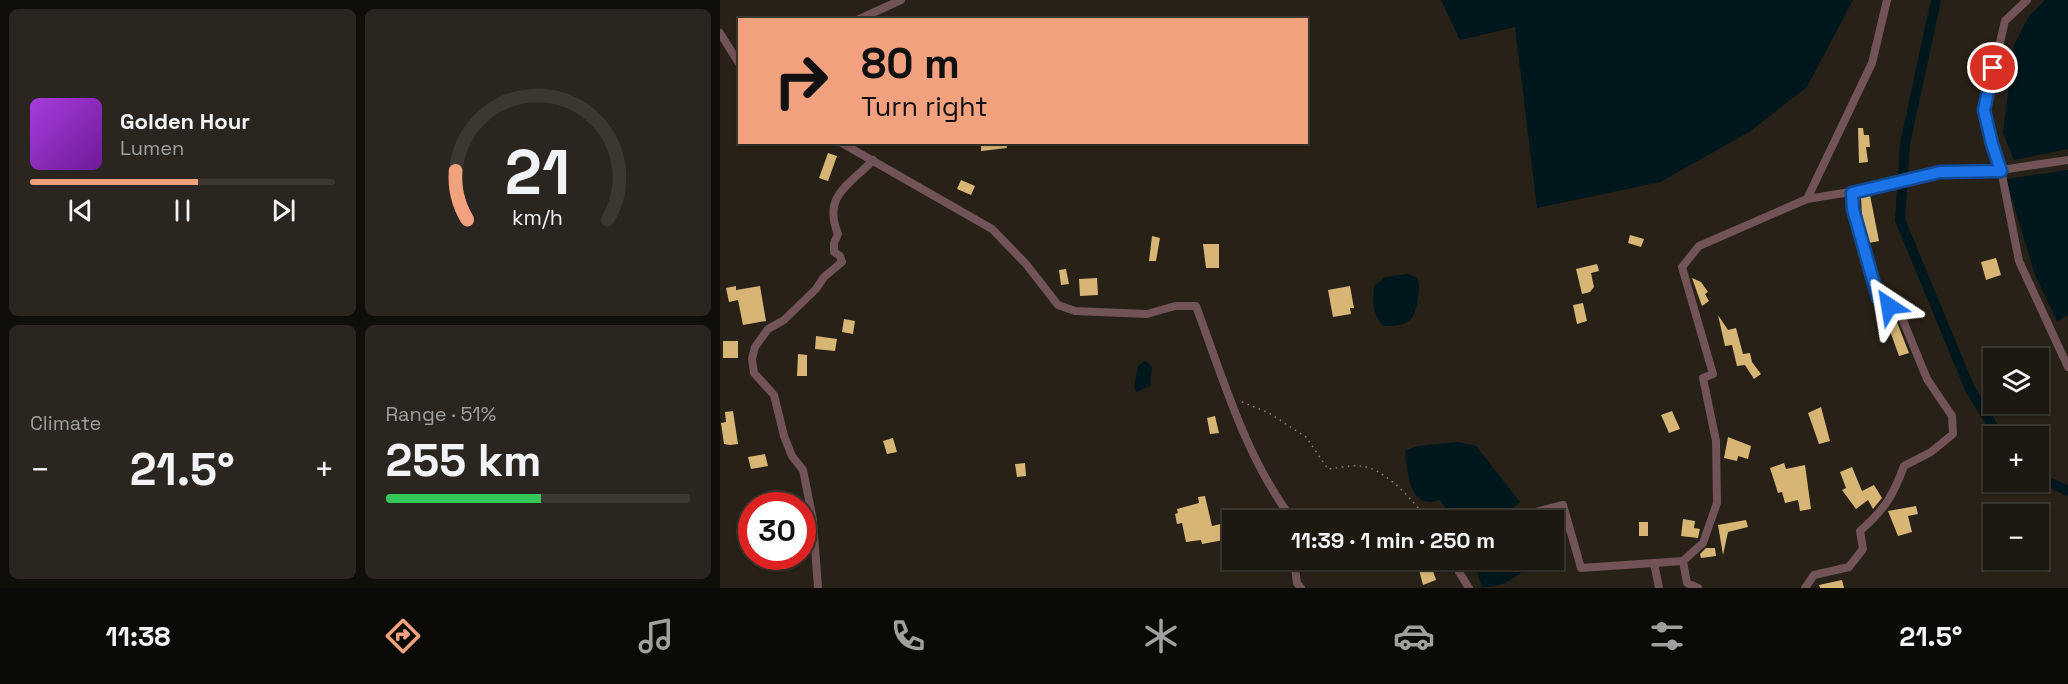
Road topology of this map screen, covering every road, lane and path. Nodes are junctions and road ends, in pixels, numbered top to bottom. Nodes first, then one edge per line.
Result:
1 (901, 0) edge
2 (1887, 0) edge
3 (2027, 0) edge
4 (861, 18) edge
5 (720, 33) edge
6 (738, 62) edge
7 (844, 144) edge
8 (873, 160) junction
9 (2068, 160) edge
10 (2001, 171) junction
11 (1852, 193) junction
12 (1807, 199) junction
13 (2068, 367) edge
14 (1230, 398) junction
15 (1286, 510) edge
16 (1420, 510) edge
17 (1546, 510) edge
18 (1683, 561) junction
19 (1654, 563) junction
20 (1295, 570) edge
21 (1458, 570) edge
22 (818, 588) edge
23 (1300, 588) edge
24 (1468, 588) edge
25 (1659, 588) edge
26 (1698, 588) edge
27 (1805, 588) edge

1 - 4 street
2 - 12 street
3 - 10 street
5 - 6 street
7 - 8 street
8 - 14 street
8 - 22 street
9 - 10 street
10 - 11 street
10 - 13 street
11 - 12 street
11 - 27 street
12 - 18 street
14 - 15 street
14 - 16 path
17 - 19 street
18 - 19 street
18 - 26 street
19 - 25 street
20 - 23 street
21 - 24 street

